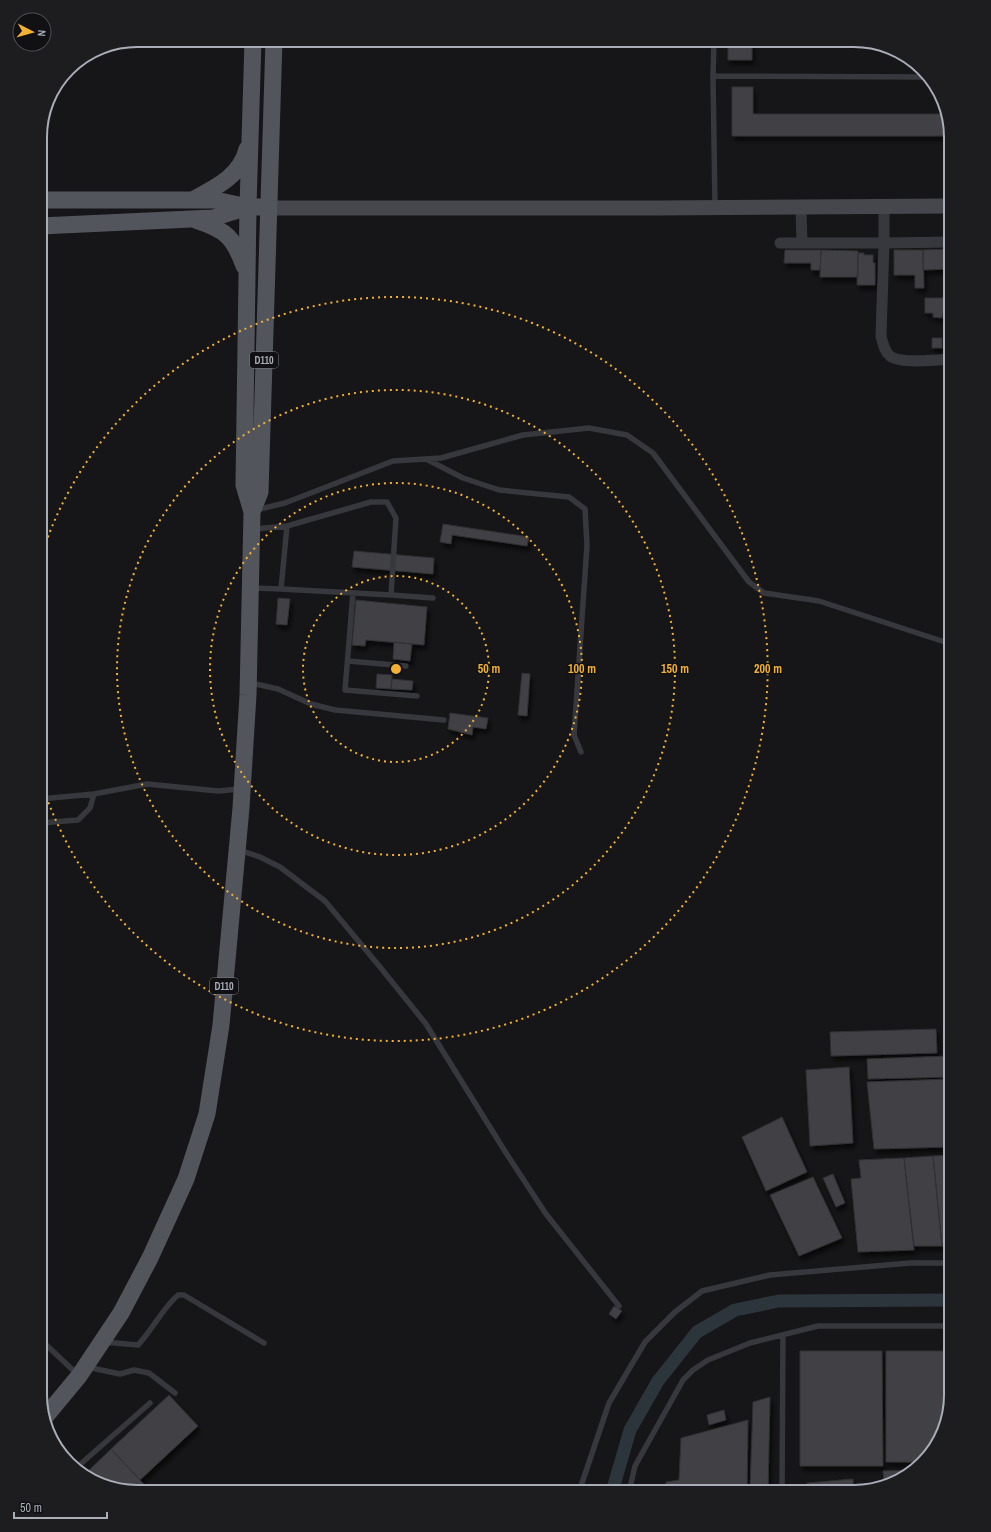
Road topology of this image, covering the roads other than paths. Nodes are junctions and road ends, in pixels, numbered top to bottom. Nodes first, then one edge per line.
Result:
1 (253, 47) edge
2 (274, 47) edge
3 (714, 47) edge
4 (713, 76) junction
5 (921, 77) edge
6 (250, 133) junction
7 (47, 200) edge
8 (192, 200) junction
9 (884, 206) junction
10 (944, 206) edge
11 (248, 207) junction
12 (802, 207) junction
13 (267, 208) junction
14 (715, 208) junction
15 (194, 219) junction
16 (47, 226) edge
17 (944, 242) edge
18 (780, 243) dead end
19 (802, 243) junction
20 (884, 243) junction
21 (248, 277) junction
22 (944, 359) edge
23 (428, 459) junction
24 (252, 512) junction
25 (287, 526) junction
26 (252, 529) junction
27 (252, 588) junction
28 (281, 589) junction
29 (353, 593) junction
30 (391, 595) junction
31 (433, 598) dead end
32 (944, 642) edge
33 (348, 661) junction
34 (406, 666) dead end
35 (249, 683) junction
36 (417, 696) dead end
37 (444, 720) dead end
38 (581, 752) dead end
39 (242, 789) junction
40 (94, 794) junction
41 (47, 798) edge
42 (47, 822) edge
43 (237, 850) junction
44 (944, 1263) edge
45 (619, 1306) dead end
46 (944, 1326) edge
47 (782, 1335) junction
48 (102, 1342) junction
49 (264, 1343) dead end
50 (47, 1344) edge
51 (82, 1371) junction
52 (175, 1393) dead end
53 (150, 1403) dead end
54 (49, 1412) edge
55 (80, 1465) edge
56 (581, 1485) edge
57 (631, 1485) edge
58 (782, 1485) edge

1 - 6 main road, D110
2 - 13 main road, D110
3 - 4 lane
4 - 5 lane
4 - 14 lane
6 - 8 main road
6 - 11 main road, D110
7 - 8 main road
8 - 11 main road
9 - 10 main road
9 - 12 main road
9 - 20 street
11 - 13 main road
11 - 15 main road
11 - 21 main road, D110
12 - 14 main road
12 - 19 street
13 - 14 main road
13 - 24 main road, D110
15 - 16 main road
15 - 21 main road
17 - 20 street
18 - 19 street
19 - 20 street
20 - 22 street
21 - 24 main road, D110
23 - 24 lane
23 - 32 lane
23 - 38 lane
24 - 26 main road, D110
25 - 26 lane
25 - 28 lane
25 - 30 lane
26 - 27 main road, D110
27 - 28 lane
27 - 35 main road, D110
28 - 29 lane
29 - 30 lane
29 - 33 lane
30 - 31 lane
33 - 34 lane
33 - 36 lane
35 - 37 lane
35 - 39 main road, D110
39 - 40 lane
39 - 43 main road, D110
40 - 41 lane
40 - 42 lane
43 - 45 lane
43 - 48 main road, D110
44 - 56 lane
46 - 47 lane
47 - 57 lane
47 - 58 lane
48 - 49 lane
48 - 51 main road, D110
50 - 51 lane
51 - 52 lane
51 - 54 main road, D110
53 - 55 lane

